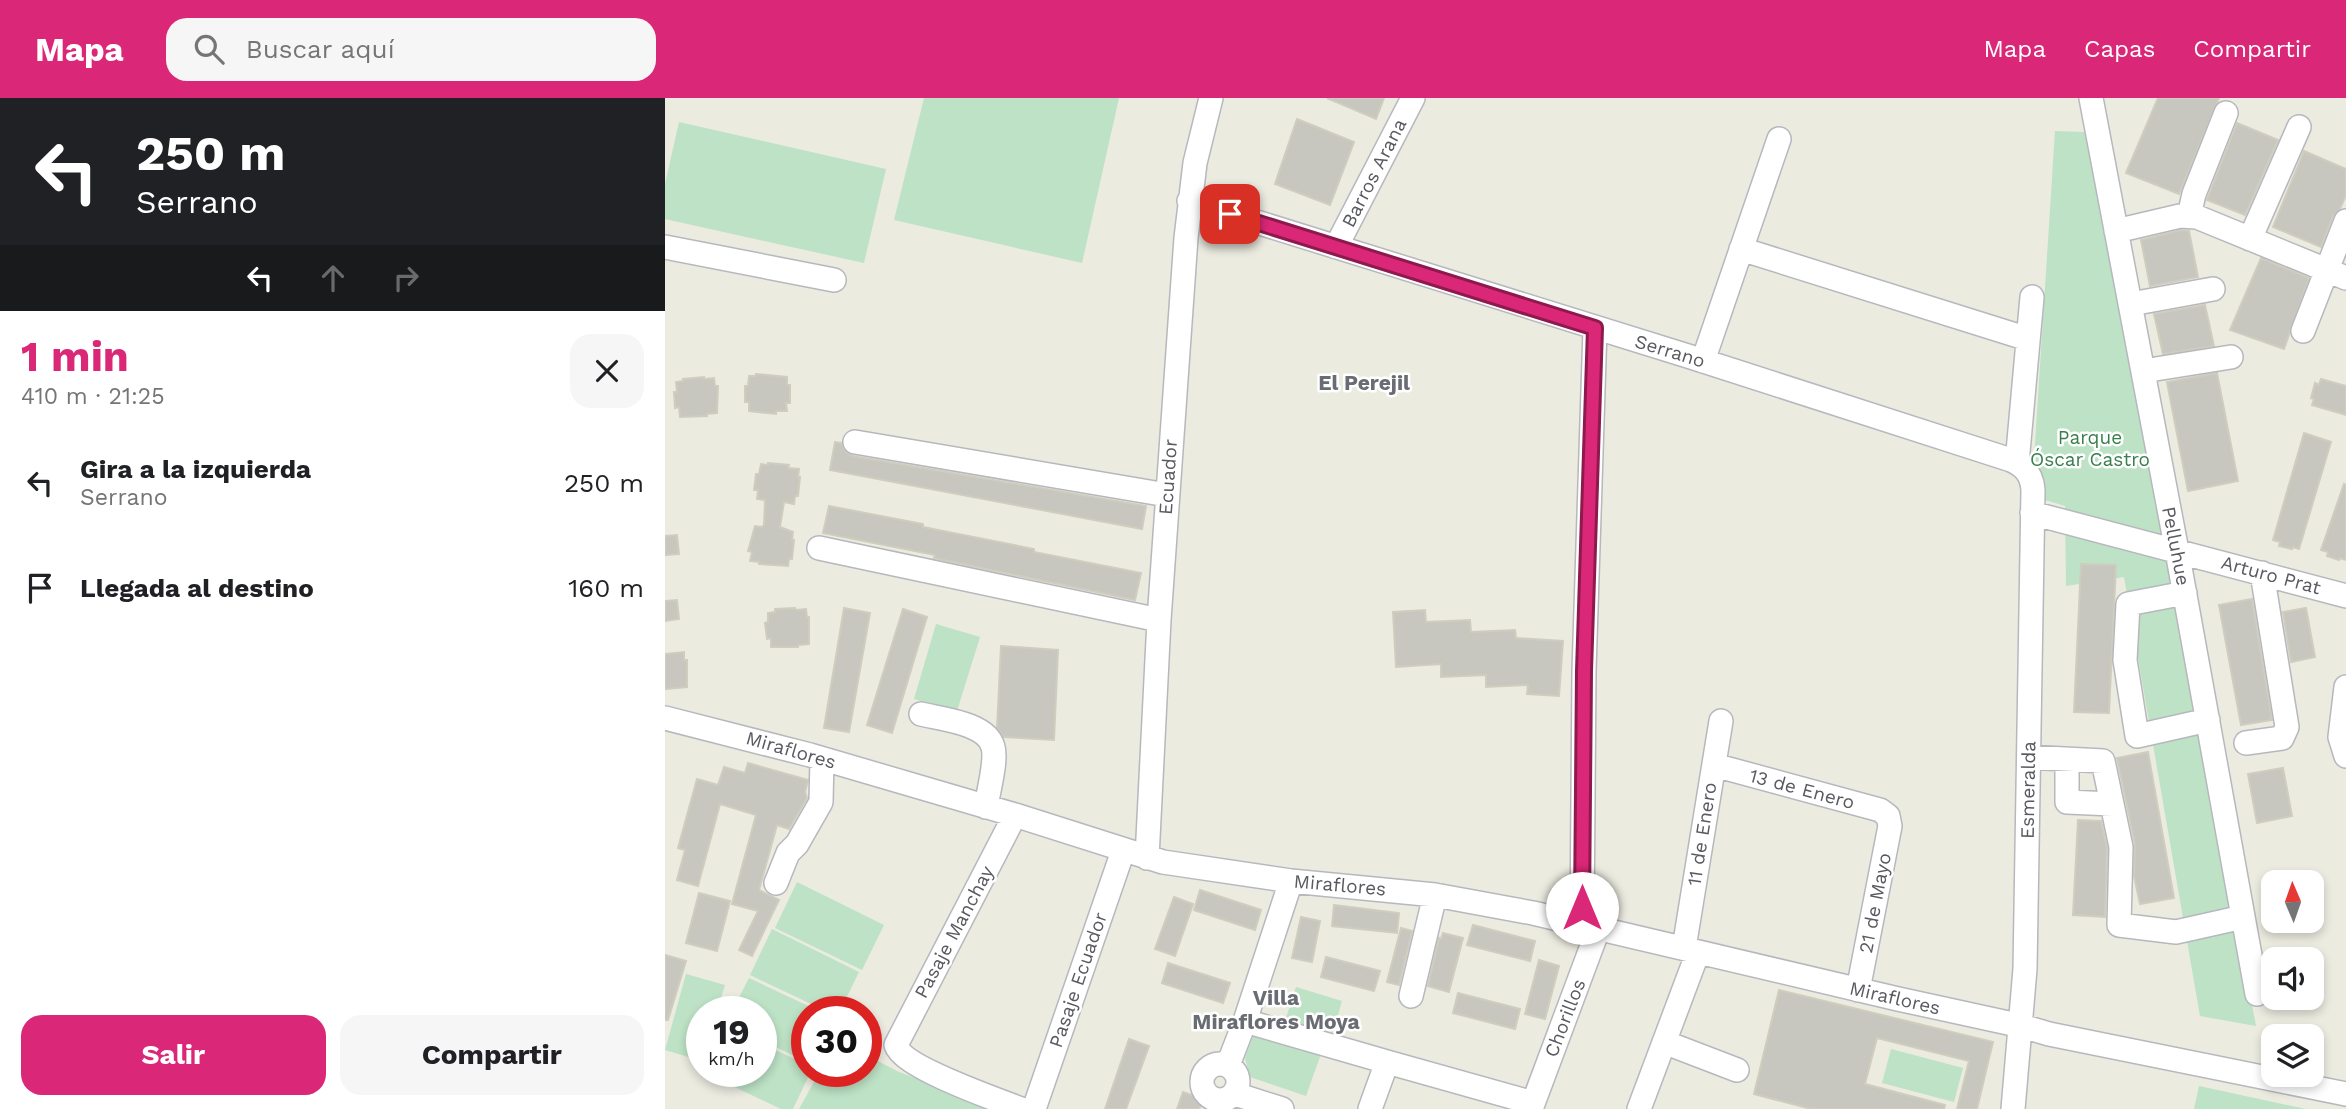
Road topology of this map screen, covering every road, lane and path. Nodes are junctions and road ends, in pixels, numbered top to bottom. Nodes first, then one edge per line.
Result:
1 (1210, 98) edge
2 (1413, 98) edge
3 (2091, 98) edge
4 (2227, 113) dead end
5 (2299, 127) dead end
6 (1779, 139) dead end
7 (1189, 201) junction
8 (2189, 216) junction
9 (2346, 221) edge
10 (2116, 231) junction
11 (2250, 239) junction
12 (665, 247) edge
13 (1336, 247) junction
14 (1741, 250) junction
15 (2336, 274) edge
16 (834, 280) dead end
17 (2213, 289) dead end
18 (2032, 297) dead end
19 (2131, 304) junction
20 (1595, 328) junction
21 (2303, 331) dead end
22 (2028, 339) junction
23 (2231, 357) dead end
24 (1703, 361) junction
25 (2143, 371) junction
26 (855, 442) dead end
27 (2022, 467) junction
28 (1167, 495) junction
29 (2032, 513) junction
30 (819, 548) dead end
31 (2177, 551) junction
32 (2262, 573) junction
33 (2185, 593) junction
34 (2346, 596) edge
35 (1159, 620) junction
36 (2346, 687) edge
37 (921, 714) dead end
38 (665, 718) edge
39 (2208, 720) junction
40 (1721, 721) dead end
41 (2246, 743) dead end
42 (2346, 756) edge
43 (2029, 757) junction
44 (822, 759) junction
45 (2067, 760) junction
46 (1714, 765) junction
47 (2112, 804) junction
48 (986, 807) junction
49 (1015, 815) junction
50 (1888, 816) joint
51 (1123, 851) junction
52 (1147, 858) junction
53 (1291, 881) junction
54 (776, 883) dead end
55 (1435, 895) junction
56 (2243, 917) junction
57 (1590, 925) junction
58 (1691, 950) junction
59 (1859, 990) junction
60 (2257, 994) dead end
61 (1411, 996) dead end
62 (1245, 1021) junction
63 (2022, 1026) junction
64 (1664, 1042) junction
65 (1387, 1062) junction
66 (1228, 1065) junction
67 (1737, 1070) dead end
68 (2346, 1094) edge
69 (1219, 1100) edge
70 (1532, 1106) edge
71 (1021, 1109) edge
72 (1034, 1109) edge
73 (1282, 1109) edge
74 (1370, 1109) edge
75 (1639, 1109) edge
76 (2013, 1109) edge

1 - 7 street, Ecuador
2 - 13 street, Barros Arana
3 - 10 street, Pelluhue
4 - 8 street
5 - 11 street
6 - 14 street
7 - 13 street, Serrano
7 - 28 street, Ecuador
8 - 10 street
8 - 11 street
9 - 15 street
10 - 19 street, Pelluhue
11 - 15 street
12 - 16 street
13 - 20 street, Serrano
14 - 22 street
14 - 24 street
15 - 21 street
17 - 19 street
18 - 22 street, Esmeralda
19 - 25 street, Pelluhue
20 - 24 street, Serrano
20 - 57 street, Chorillos
22 - 27 street, Esmeralda
23 - 25 street
24 - 27 street, Serrano
25 - 31 street, Pelluhue
26 - 28 street
27 - 29 street, Esmeralda
28 - 35 street, Ecuador
29 - 31 street, Arturo Prat
29 - 43 street, Esmeralda
30 - 35 street
31 - 32 street, Arturo Prat
31 - 33 street, Pelluhue
32 - 34 street, Arturo Prat
32 - 41 street
33 - 39 street, Pelluhue
33 - 39 street
35 - 52 street, Ecuador
36 - 42 street
37 - 48 street
38 - 44 street, Miraflores
39 - 56 street, Pelluhue
40 - 46 street, 11 de Enero
43 - 45 street
43 - 63 street, Esmeralda
44 - 48 street, Miraflores
44 - 54 street
45 - 47 street
45 - 47 street
46 - 50 street, 13 de Enero
46 - 58 street, 11 de Enero
47 - 56 street
48 - 49 street, Miraflores
49 - 51 street, Miraflores
49 - 71 street, Pasaje Manchay
50 - 59 street, 21 de Mayo
51 - 52 street, Miraflores
51 - 72 street, Pasaje Ecuador
52 - 53 street, Miraflores
53 - 55 street, Miraflores
53 - 62 street
55 - 57 street, Miraflores
55 - 61 street
56 - 60 street, Pelluhue
57 - 58 street, Miraflores
57 - 70 street, Chorillos
58 - 59 street, Miraflores
58 - 64 street, 11 de Enero
59 - 63 street, Miraflores
62 - 65 street
62 - 66 street
63 - 68 street, Miraflores
63 - 76 street, Esmeralda
64 - 67 street
64 - 75 street, 11 de Enero
65 - 70 street
65 - 74 street
66 - 69 street
66 - 69 street
69 - 73 street

